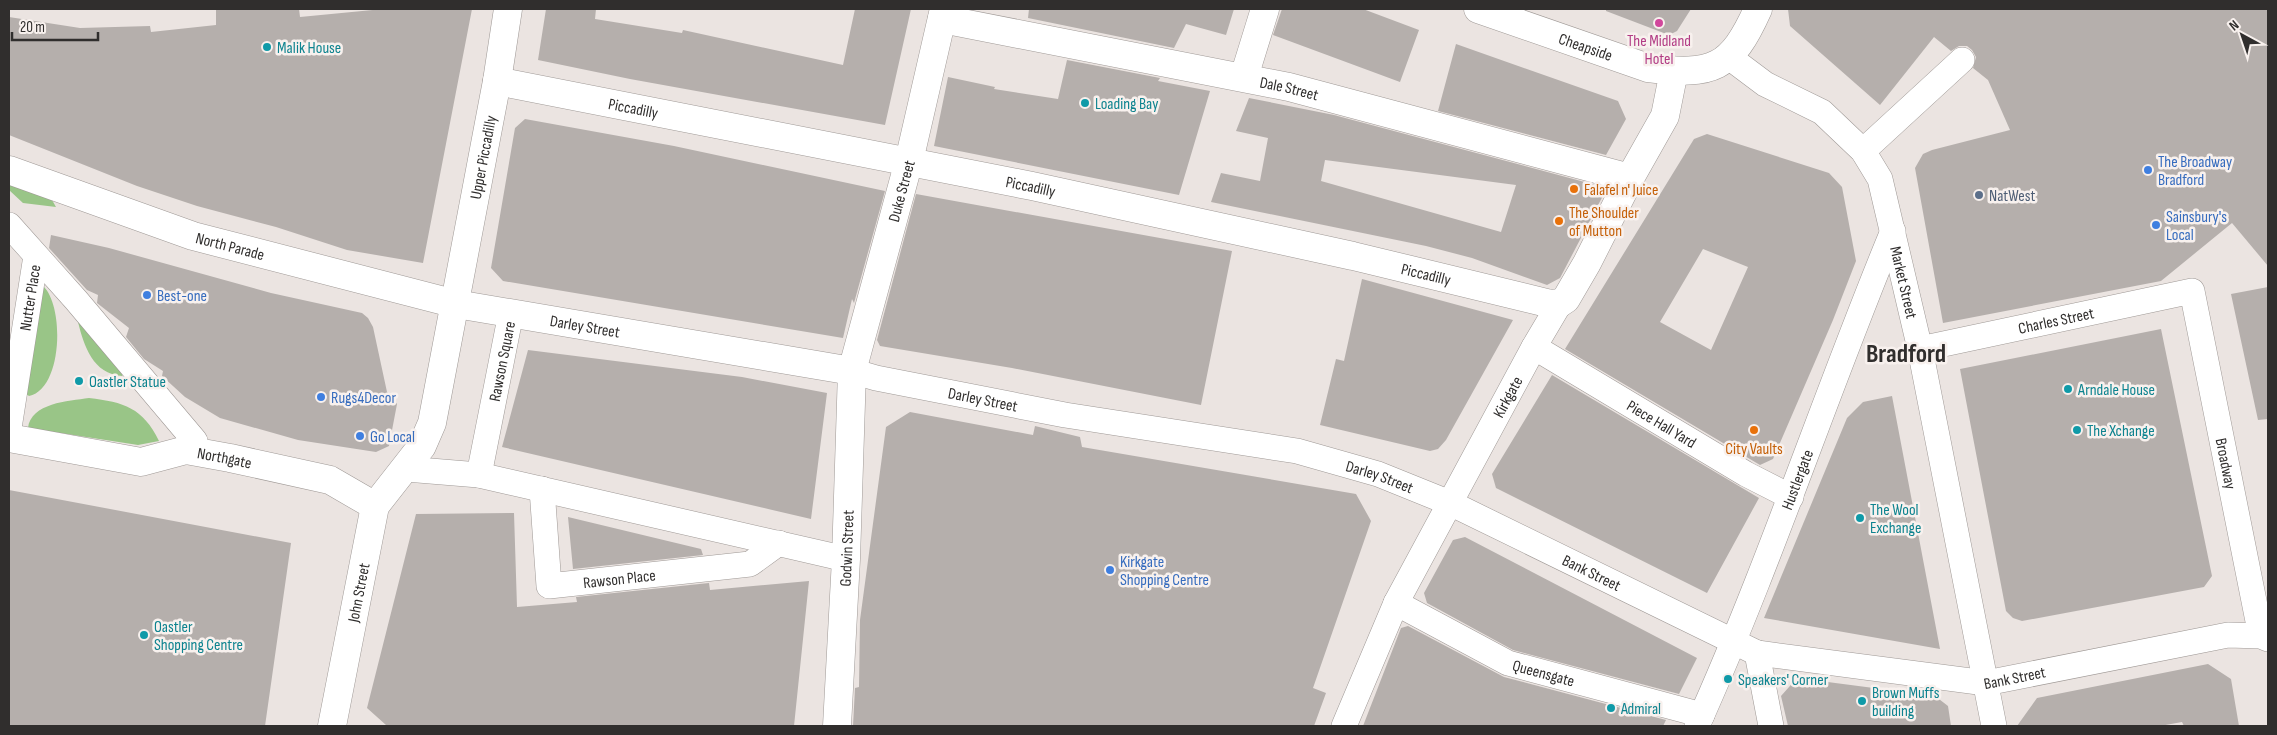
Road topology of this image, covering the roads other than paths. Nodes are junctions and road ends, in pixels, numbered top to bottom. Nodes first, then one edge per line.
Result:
1 (508, 9) edge
2 (1265, 9) edge
3 (1478, 9) edge
4 (1758, 9) edge
5 (943, 14) edge
6 (1726, 60) junction
7 (1962, 60) dead end
8 (1674, 71) junction
9 (1244, 77) junction
10 (497, 81) junction
11 (1863, 151) junction
12 (909, 161) junction
13 (9, 170) edge
14 (1630, 178) junction
15 (9, 225) edge
16 (1893, 231) junction
17 (36, 256) junction
18 (2192, 291) joint
19 (1560, 303) junction
20 (456, 304) junction
21 (511, 313) junction
22 (1534, 347) junction
23 (1920, 349) junction
24 (852, 371) junction
25 (9, 433) edge
26 (195, 442) dead end
27 (406, 469) junction
28 (479, 475) junction
29 (542, 489) junction
30 (1791, 497) junction
31 (1450, 504) junction
32 (375, 506) junction
33 (779, 543) junction
34 (846, 559) junction
35 (1396, 602) junction
36 (2264, 638) edge
37 (1735, 642) junction
38 (1758, 653) junction
39 (1986, 683) junction
40 (1700, 720) edge
41 (332, 726) edge
42 (837, 726) edge
43 (1344, 726) edge
44 (1770, 726) edge
45 (1994, 726) edge

1 - 10 street, Upper Piccadilly
2 - 9 street
3 - 8 street, Cheapside
4 - 6 street
5 - 9 street, Dale Street
5 - 12 street, Duke Street
6 - 8 street, Cheapside
6 - 11 street, Market Street
7 - 11 street
8 - 14 street, Kirkgate
9 - 14 street, Dale Street
10 - 12 street, Piccadilly
10 - 20 street, Upper Piccadilly
11 - 16 street, Market Street
12 - 19 street, Piccadilly
12 - 24 street, Duke Street
13 - 20 street, North Parade
14 - 19 street, Kirkgate
15 - 17 street, Northgate
16 - 23 street, Market Street
16 - 30 street, Hustlergate
17 - 25 street, Nutter Place
17 - 26 street, Northgate
18 - 23 street, Charles Street
18 - 36 street, Broadway
19 - 22 street, Kirkgate
20 - 21 street, Rawson Square
20 - 27 street
21 - 24 street, Darley Street
21 - 28 street, Rawson Square
22 - 30 street, Piece Hall Yard
22 - 31 street, Kirkgate
23 - 39 street, Market Street
24 - 31 street, Darley Street
24 - 34 street, Godwin Street
25 - 32 street, Northgate
27 - 28 street
27 - 32 street, John Street
28 - 29 street
29 - 33 street
29 - 33 street, Rawson Place
30 - 37 street, Hustlergate
31 - 35 street, Kirkgate
31 - 37 street, Bank Street
32 - 41 street, John Street
33 - 34 street
34 - 42 street, Godwin Street
35 - 40 street, Queensgate
35 - 43 street, Kirkgate
36 - 39 street, Bank Street
37 - 38 street, Bank Street
37 - 40 street, Hustlergate
38 - 39 street, Bank Street
38 - 44 street
39 - 45 street, Market Street

